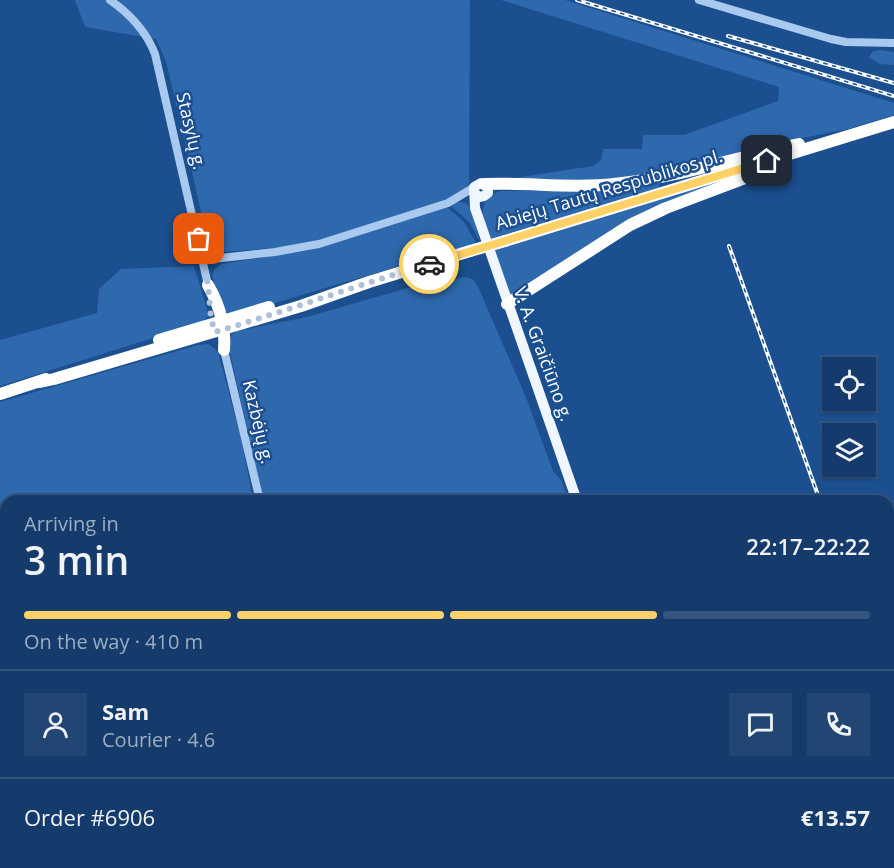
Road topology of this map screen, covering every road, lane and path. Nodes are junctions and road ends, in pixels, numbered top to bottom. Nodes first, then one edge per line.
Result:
1 (110, 0) edge
2 (699, 0) edge
3 (894, 43) edge
4 (894, 122) edge
5 (847, 137) junction
6 (832, 141) junction
7 (478, 193) junction
8 (203, 260) junction
9 (208, 285) joint
10 (507, 304) junction
11 (219, 326) junction
12 (224, 350) joint
13 (0, 394) edge
14 (257, 495) edge
15 (576, 495) edge

1 - 8 street, Stasylų g.
2 - 3 street
4 - 5 highway, Abiejų Tautų Respublikos pl.
5 - 6 highway, Abiejų Tautų Respublikos pl.
5 - 7 highway
6 - 10 highway
6 - 11 highway, Abiejų Tautų Respublikos pl., bridge
7 - 8 street
7 - 10 main road, V. A. Graičiūno g.
8 - 9 street, Stasylų g.
9 - 11 highway
10 - 15 main road, V. A. Graičiūno g.
11 - 12 highway
11 - 13 highway, Abiejų Tautų Respublikos pl.
12 - 14 street, Kazbėjų g.

